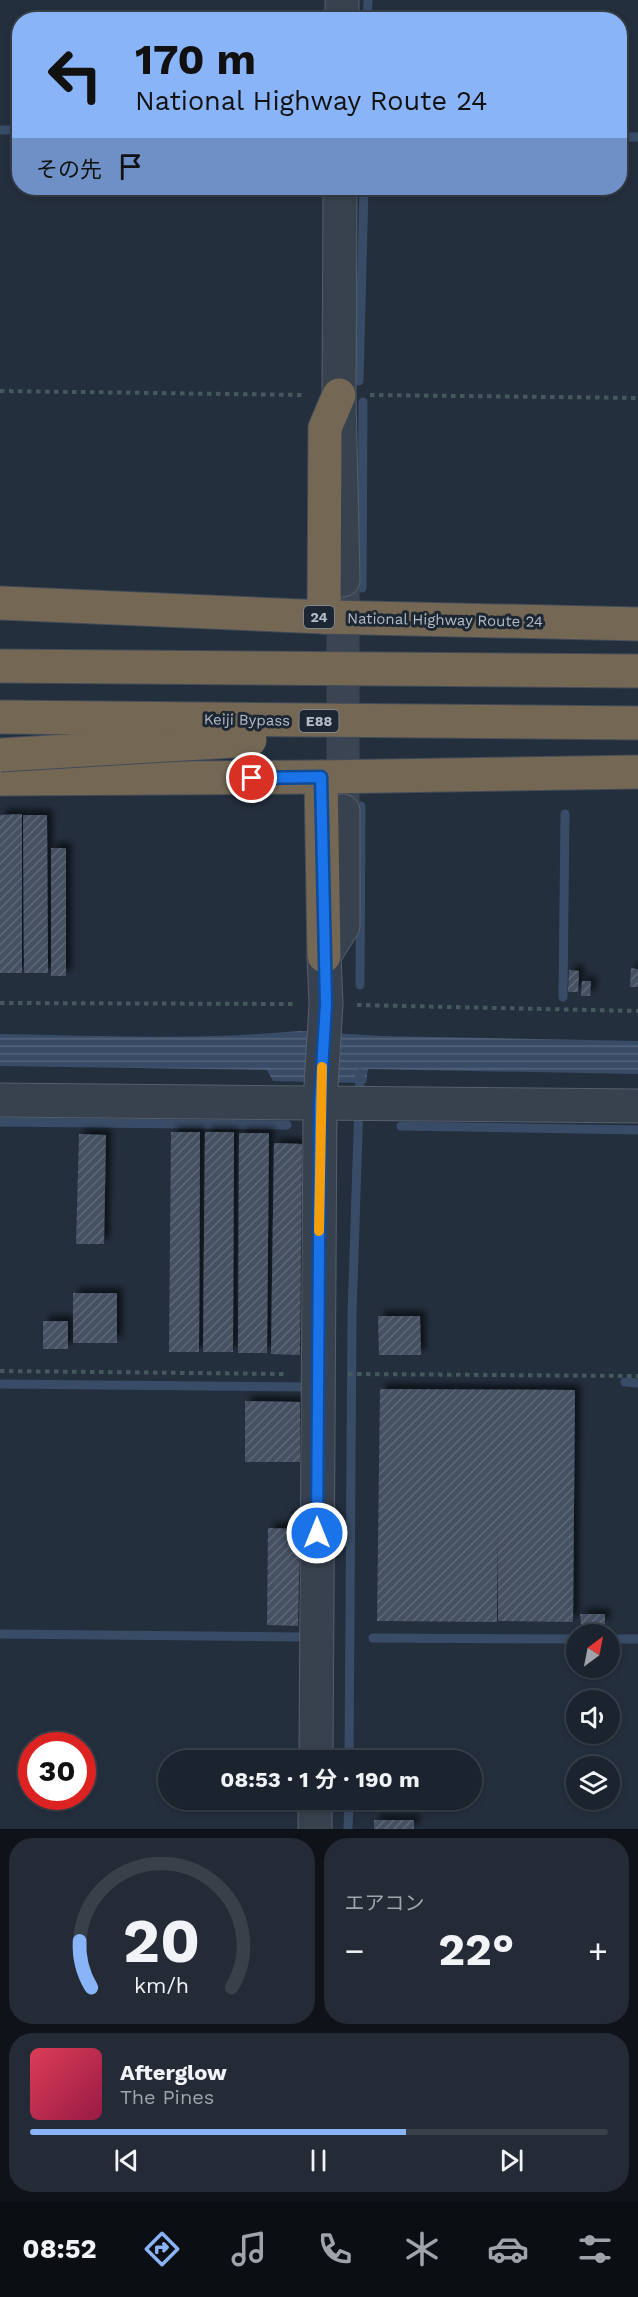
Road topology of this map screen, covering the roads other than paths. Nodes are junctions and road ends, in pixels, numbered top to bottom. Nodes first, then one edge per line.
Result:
1 (340, 195) edge
2 (339, 395) junction
3 (343, 580) tunnel mouth
4 (0, 603) edge
5 (638, 606) edge
6 (324, 617) junction
7 (525, 621) junction
8 (638, 624) edge
9 (0, 666) edge
10 (638, 671) edge
11 (0, 717) edge
12 (536, 723) junction
13 (638, 723) edge
14 (0, 755) edge
15 (638, 772) edge
16 (529, 774) junction
17 (321, 777) junction
18 (0, 779) edge
19 (638, 788) edge
20 (344, 811) tunnel mouth
21 (324, 956) junction
22 (0, 1100) edge
23 (329, 1103) junction
24 (638, 1106) edge
25 (316, 1750) edge
26 (315, 1810) edge
27 (315, 1829) edge

1 - 2 street
2 - 3 street
2 - 6 highway
4 - 6 highway, National Highway Route 24 / 24
5 - 7 highway
6 - 7 highway, National Highway Route 24 / 24
7 - 8 highway, National Highway Route 24 / 24
9 - 10 highway, bridge
11 - 12 highway, Keiji Bypass / E88, bridge
12 - 13 highway, Keiji Bypass / E88, bridge
12 - 14 highway, bridge
15 - 16 highway
16 - 17 highway
16 - 19 highway
17 - 18 highway
17 - 21 highway
20 - 21 street
21 - 23 street
22 - 23 street
23 - 24 street
23 - 25 street
26 - 27 street

